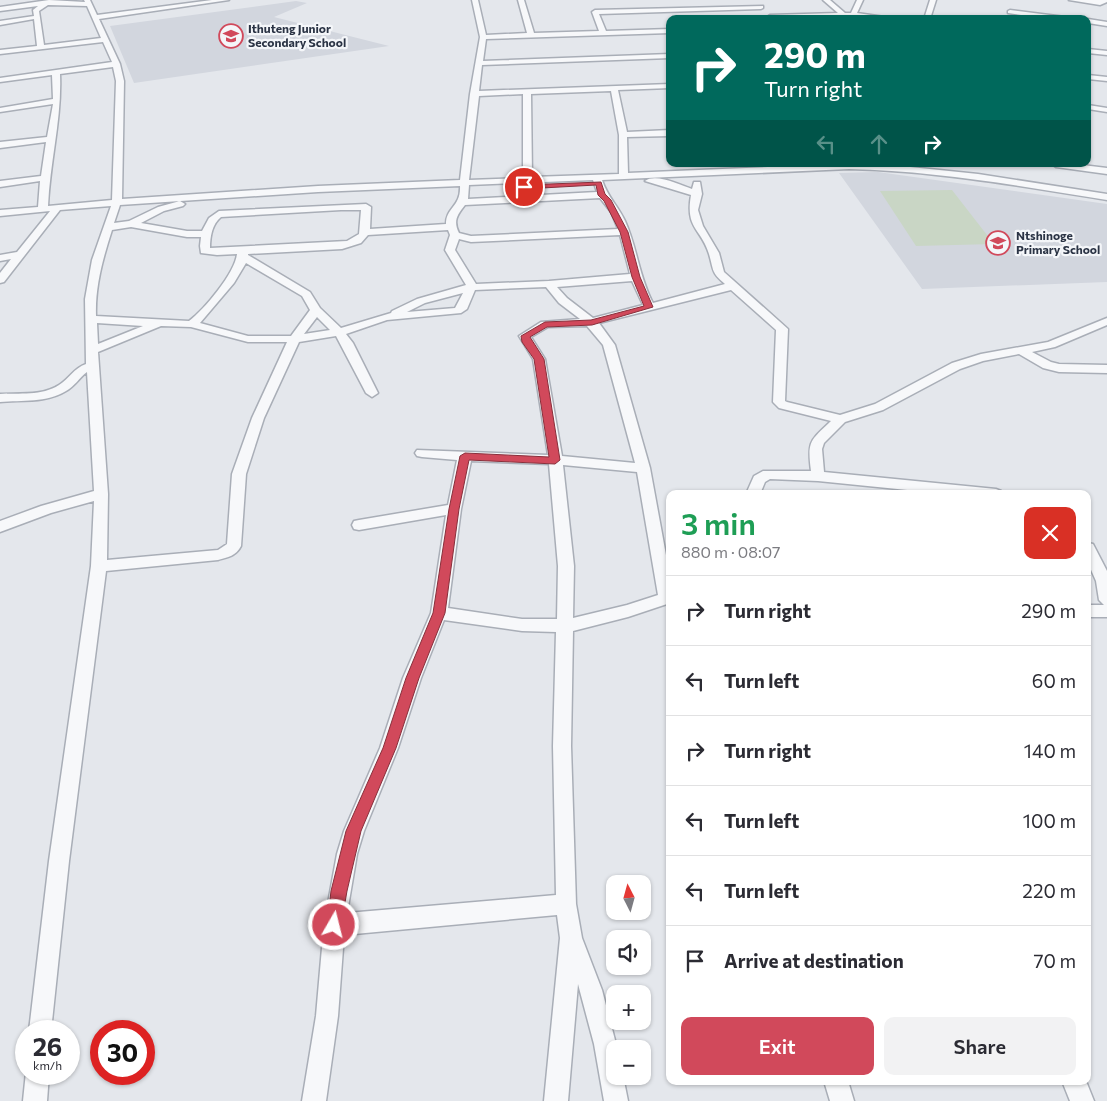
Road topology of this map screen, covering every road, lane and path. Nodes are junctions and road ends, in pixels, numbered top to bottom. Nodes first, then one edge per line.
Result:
1 (56, 0) edge
2 (226, 0) edge
3 (475, 0) edge
4 (521, 0) edge
5 (756, 0) edge
6 (826, 0) edge
7 (860, 0) edge
8 (934, 0) edge
9 (1072, 0) edge
10 (1107, 0) edge
11 (89, 3) edge
12 (45, 4) junction
13 (761, 7) junction
14 (0, 9) edge
15 (689, 9) junction
16 (1010, 13) edge
17 (842, 14) junction
18 (853, 14) junction
19 (693, 15) edge
20 (768, 15) edge
21 (824, 15) edge
22 (861, 15) edge
23 (928, 15) edge
24 (1029, 15) edge
25 (37, 17) junction
26 (96, 17) junction
27 (1091, 22) edge
28 (0, 23) edge
29 (1107, 24) edge
30 (666, 31) edge
31 (603, 33) junction
32 (531, 35) junction
33 (483, 37) junction
34 (105, 40) junction
35 (41, 47) junction
36 (1091, 51) edge
37 (0, 52) edge
38 (1107, 53) edge
39 (666, 57) edge
40 (479, 63) junction
41 (116, 64) junction
42 (56, 72) junction
43 (1091, 77) edge
44 (1107, 79) edge
45 (0, 80) edge
46 (666, 86) edge
47 (614, 89) junction
48 (527, 92) junction
49 (474, 94) junction
50 (57, 101) junction
51 (1091, 107) edge
52 (0, 110) edge
53 (1107, 110) edge
54 (666, 133) edge
55 (623, 135) junction
56 (51, 139) junction
57 (0, 145) edge
58 (806, 167) edge
59 (900, 167) edge
60 (1078, 167) edge
61 (1107, 171) edge
62 (698, 172) junction
63 (624, 175) junction
64 (45, 178) junction
65 (528, 180) junction
66 (598, 180) junction
67 (0, 184) edge
68 (465, 186) junction
69 (224, 191) dead end
70 (697, 194) junction
71 (602, 195) junction
72 (204, 196) junction
73 (1107, 197) edge
74 (291, 198) junction
75 (366, 200) junction
76 (117, 202) junction
77 (463, 202) junction
78 (58, 207) junction
79 (44, 208) junction
80 (308, 209) junction
81 (0, 213) edge
82 (131, 224) junction
83 (109, 227) junction
84 (453, 231) junction
85 (365, 232) junction
86 (624, 232) junction
87 (207, 234) junction
88 (243, 254) junction
89 (20, 255) junction
90 (0, 258) edge
91 (636, 277) junction
92 (0, 280) edge
93 (549, 284) junction
94 (732, 286) junction
95 (471, 287) junction
96 (649, 307) junction
97 (316, 310) junction
98 (386, 318) junction
99 (91, 319) junction
100 (592, 322) junction
101 (1103, 323) edge
102 (160, 324) junction
103 (191, 324) junction
104 (339, 332) junction
105 (1107, 337) edge
106 (294, 339) junction
107 (1022, 351) junction
108 (94, 358) junction
109 (1107, 370) edge
110 (372, 393) dead end
111 (0, 398) edge
112 (840, 419) junction
113 (422, 453) dead end
114 (465, 456) junction
115 (555, 460) junction
116 (643, 468) junction
117 (818, 476) junction
118 (841, 487) edge
119 (755, 490) edge
120 (950, 490) edge
121 (101, 494) junction
122 (454, 509) junction
123 (359, 525) dead end
124 (0, 528) edge
125 (1091, 554) edge
126 (99, 566) junction
127 (666, 586) edge
128 (1107, 600) edge
129 (666, 602) edge
130 (1107, 605) edge
131 (1091, 611) edge
132 (1107, 612) edge
133 (439, 613) junction
134 (566, 626) junction
135 (566, 904) junction
136 (334, 925) junction
137 (571, 938) junction
138 (41, 1020) edge
139 (36, 1085) edge
140 (837, 1085) edge
141 (1076, 1085) edge
142 (35, 1101) edge
143 (314, 1101) edge
144 (556, 1101) edge
145 (616, 1101) edge
146 (842, 1101) edge
147 (1082, 1101) edge

1 - 12 street
2 - 26 street
3 - 33 street
4 - 32 street
5 - 13 street
6 - 17 street
7 - 18 street
8 - 23 street
9 - 10 street
11 - 12 street
11 - 26 street
12 - 14 street
12 - 25 street
13 - 15 street
13 - 20 street
15 - 19 street
15 - 31 street
16 - 24 street
17 - 18 street
17 - 21 street
18 - 22 street
25 - 28 street
25 - 35 street
26 - 34 street
27 - 29 street
30 - 31 street
31 - 32 street
32 - 33 street
33 - 40 street
34 - 35 street
34 - 41 street
35 - 37 street
36 - 38 street
39 - 40 street
40 - 49 street
41 - 42 street
41 - 76 street
42 - 45 street
42 - 50 street
43 - 44 street
46 - 47 street
47 - 48 street
47 - 55 street
48 - 49 street
48 - 65 street
49 - 68 street
50 - 52 street
50 - 56 street
51 - 53 street
54 - 55 street
55 - 63 street
56 - 57 street
56 - 64 street
58 - 62 street
59 - 73 street
60 - 61 street
62 - 63 street
62 - 70 street
63 - 66 street
64 - 67 street
64 - 79 street
65 - 66 street
65 - 68 street
66 - 68 street
66 - 70 street
66 - 71 street
68 - 72 street
68 - 75 street
68 - 77 street
69 - 72 street
70 - 94 street
71 - 77 street
71 - 86 street
72 - 76 street
74 - 75 street
74 - 80 street
74 - 82 street
75 - 80 street
75 - 85 street
76 - 78 street
76 - 83 street
77 - 84 street
78 - 79 street
78 - 89 street
79 - 81 street
80 - 87 street
82 - 83 street
82 - 87 street
83 - 99 street
84 - 85 street
84 - 86 street
84 - 95 street
85 - 88 street
86 - 91 street
87 - 88 street
88 - 97 street
88 - 103 street
89 - 90 street
89 - 92 street
91 - 93 street
91 - 96 street
93 - 95 street
93 - 100 street
94 - 96 street
94 - 112 street
95 - 98 street
95 - 98 street
96 - 100 street
97 - 104 street
97 - 106 street
98 - 104 street
99 - 102 street
99 - 108 street
100 - 115 street
100 - 116 street
101 - 105 street
101 - 107 street
102 - 103 street
102 - 108 street
103 - 106 street
104 - 106 street
104 - 110 street
106 - 126 street
107 - 109 street
107 - 112 street
108 - 111 street
108 - 121 street
112 - 117 street
113 - 114 street
114 - 115 street
114 - 122 street
115 - 116 street
115 - 134 street
116 - 127 street
117 - 118 street
117 - 119 street
118 - 120 street
121 - 124 street
121 - 126 street
122 - 123 street
122 - 133 street
125 - 128 street
126 - 138 street
129 - 134 street
130 - 132 street
131 - 132 street
133 - 134 street
133 - 136 street
134 - 135 street
135 - 136 street
135 - 137 street
136 - 143 street
137 - 144 street
137 - 145 street
139 - 142 street
140 - 146 street
141 - 147 street

